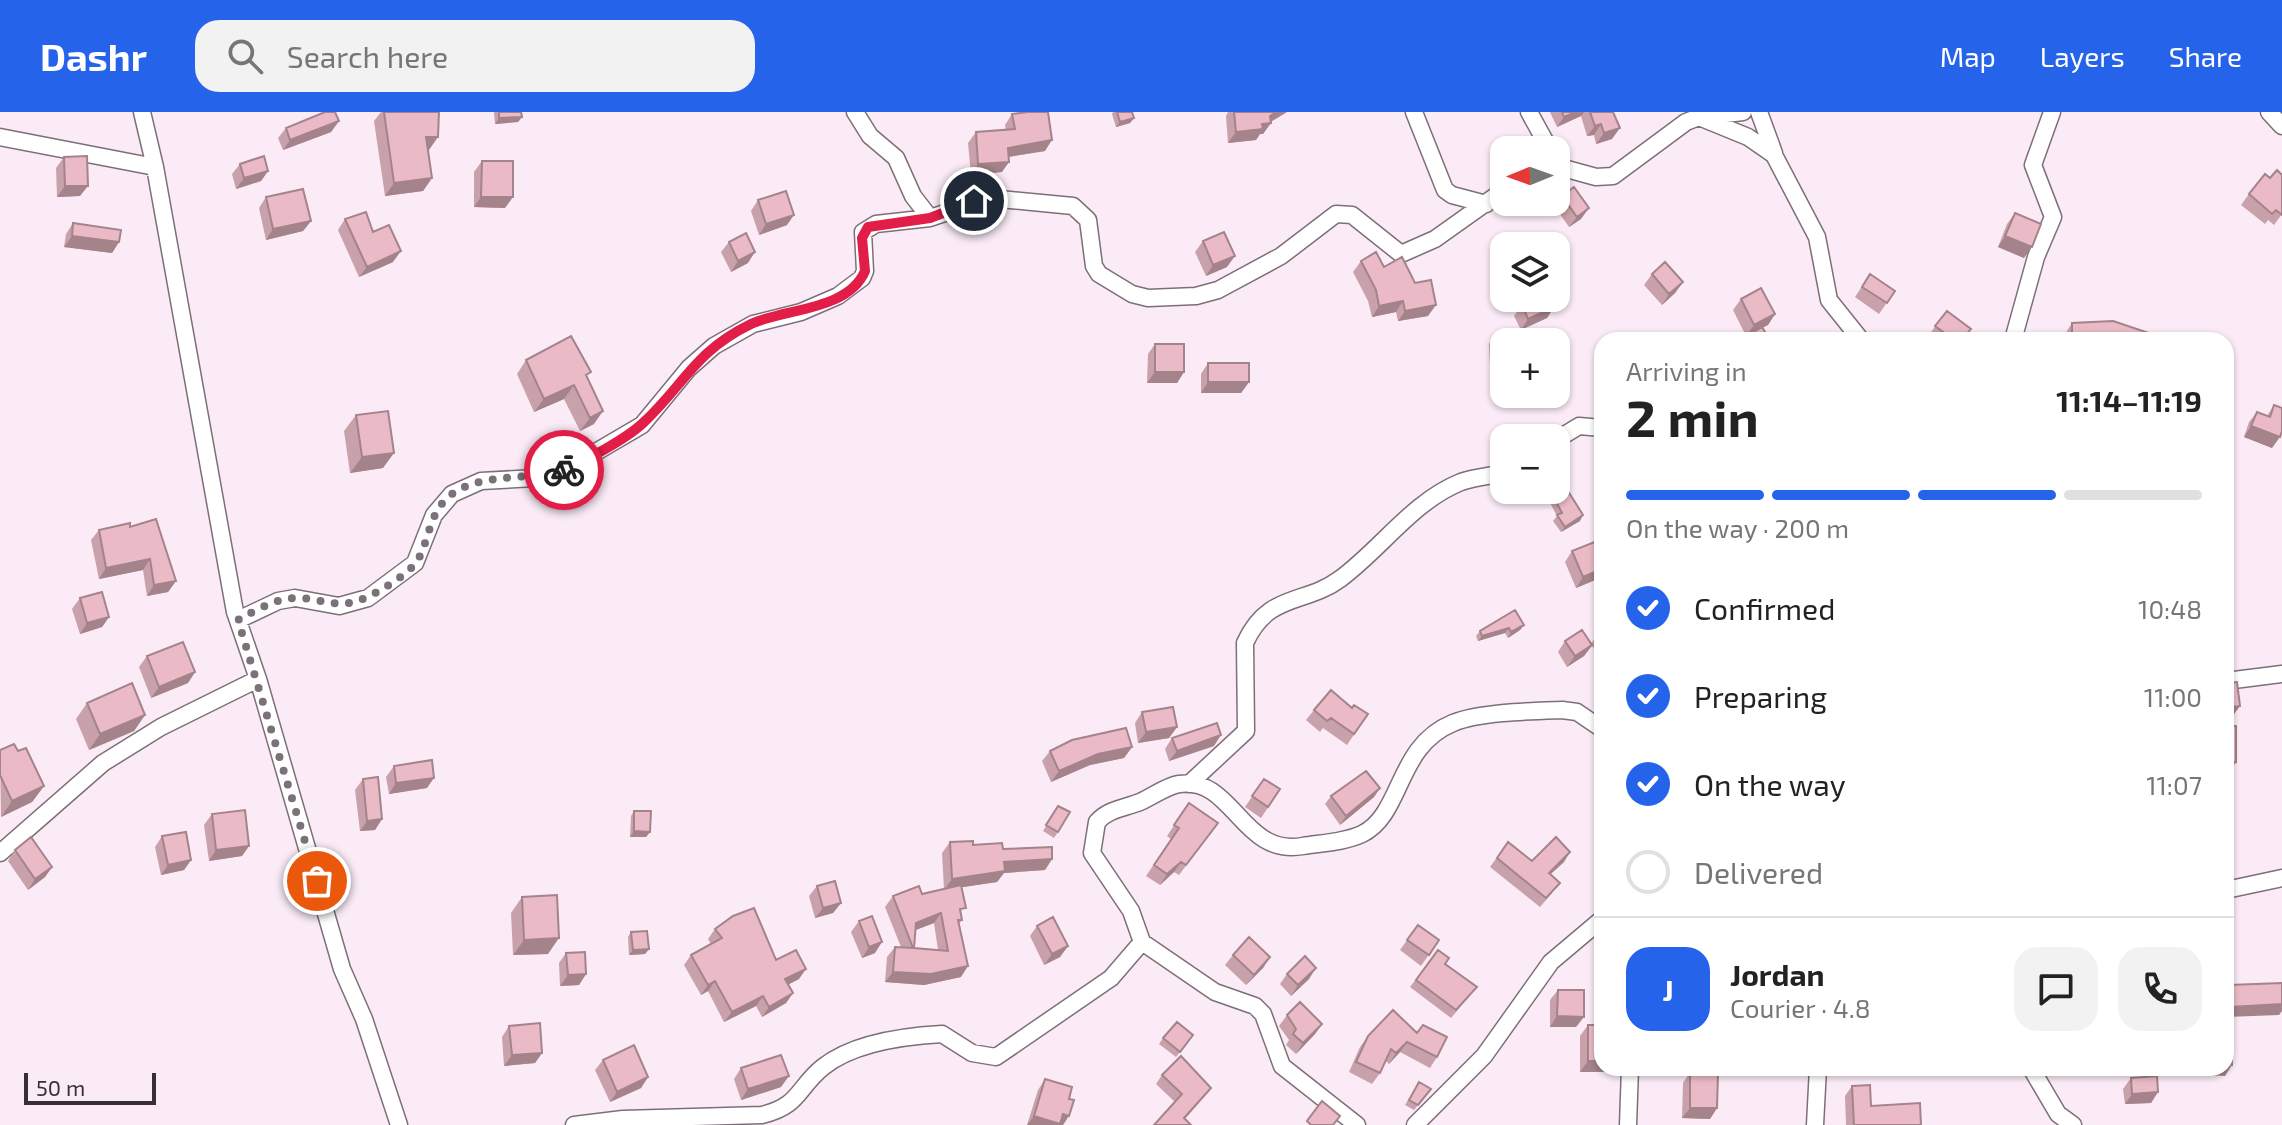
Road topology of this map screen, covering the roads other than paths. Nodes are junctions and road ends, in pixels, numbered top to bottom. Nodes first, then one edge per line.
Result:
1 (142, 112) edge
2 (855, 112) edge
3 (1414, 112) edge
4 (1529, 112) edge
5 (1743, 112) edge
6 (1759, 112) edge
7 (2052, 112) edge
8 (2269, 112) edge
9 (1699, 117) junction
10 (2282, 126) edge
11 (1542, 136) edge
12 (0, 137) edge
13 (1774, 155) junction
14 (155, 167) junction
15 (1570, 168) edge
16 (1490, 201) edge
17 (1486, 204) junction
18 (930, 218) junction
19 (1855, 332) edge
20 (2015, 332) edge
21 (1594, 427) edge
22 (1570, 431) edge
23 (1490, 476) edge
24 (238, 620) junction
25 (2282, 674) edge
26 (258, 679) junction
27 (2234, 680) edge
28 (1594, 724) edge
29 (1189, 784) junction
30 (0, 853) edge
31 (2282, 878) edge
32 (2234, 888) edge
33 (1594, 926) edge
34 (1142, 942) junction
35 (1630, 1076) edge
36 (1818, 1076) edge
37 (2036, 1076) edge
38 (399, 1125) edge
39 (574, 1125) edge
40 (1357, 1125) edge
41 (1415, 1125) edge
42 (1628, 1125) edge
43 (1815, 1125) edge
44 (2073, 1125) edge

1 - 14 street
2 - 18 street
3 - 17 street
4 - 11 street
5 - 9 street
6 - 13 street
7 - 20 street
8 - 10 street
9 - 13 street
9 - 15 street
12 - 14 street
13 - 19 street
14 - 24 street
16 - 17 street
17 - 18 street
18 - 24 street
21 - 22 street
23 - 29 street
24 - 26 street
25 - 27 street
26 - 30 street
26 - 38 street
28 - 29 street
29 - 34 street
31 - 32 street
33 - 41 street
34 - 39 street
34 - 40 street
35 - 42 street
36 - 43 street
37 - 44 street

